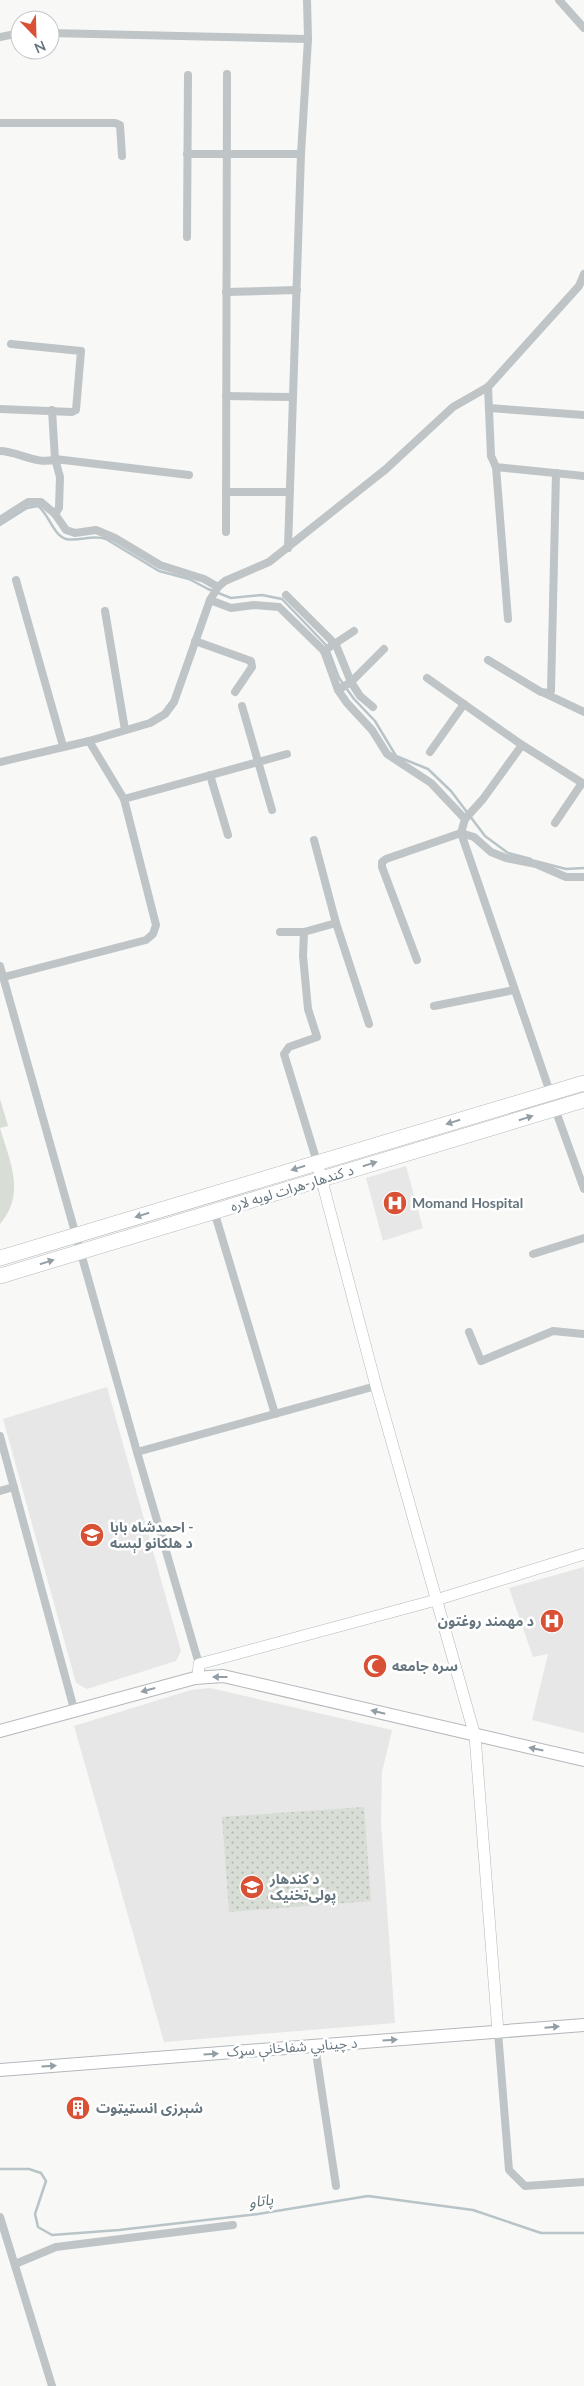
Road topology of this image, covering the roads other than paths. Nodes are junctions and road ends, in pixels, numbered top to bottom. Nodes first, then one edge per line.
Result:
1 (307, 0) edge
2 (559, 0) edge
3 (584, 28) edge
4 (60, 33) edge
5 (308, 40) junction
6 (227, 74) dead end
7 (188, 75) dead end
8 (0, 123) edge
9 (187, 154) junction
10 (227, 154) junction
11 (301, 154) junction
12 (122, 156) dead end
13 (187, 237) dead end
14 (584, 274) edge
15 (581, 287) edge
16 (297, 290) junction
17 (226, 292) junction
18 (11, 344) dead end
19 (488, 386) junction
20 (226, 396) junction
21 (292, 397) junction
22 (489, 408) junction
23 (0, 409) edge
24 (52, 410) junction
25 (584, 415) edge
26 (0, 451) edge
27 (55, 459) junction
28 (496, 467) junction
29 (556, 473) junction
30 (189, 475) dead end
31 (584, 476) edge
32 (226, 492) junction
33 (288, 492) junction
34 (56, 514) junction
35 (0, 520) edge
36 (226, 532) dead end
37 (288, 548) junction
38 (16, 580) dead end
39 (218, 588) junction
40 (286, 595) dead end
41 (211, 598) junction
42 (105, 611) dead end
43 (508, 620) dead end
44 (354, 631) dead end
45 (195, 641) junction
46 (336, 645) junction
47 (384, 649) dead end
48 (324, 651) junction
49 (488, 660) dead end
50 (427, 678) dead end
51 (351, 682) junction
52 (338, 690) junction
53 (235, 692) dead end
54 (544, 693) junction
55 (464, 704) junction
56 (242, 706) dead end
57 (373, 707) dead end
58 (584, 712) edge
59 (125, 730) junction
60 (89, 741) junction
61 (522, 745) junction
62 (63, 746) junction
63 (430, 752) dead end
64 (288, 754) dead end
65 (0, 762) edge
66 (257, 762) junction
67 (210, 776) junction
68 (583, 784) edge
69 (124, 799) junction
70 (272, 810) dead end
71 (464, 819) junction
72 (555, 823) dead end
73 (461, 833) junction
74 (228, 835) dead end
75 (314, 840) dead end
76 (584, 877) edge
77 (336, 923) junction
78 (280, 932) dead end
79 (304, 932) junction
80 (417, 960) dead end
81 (0, 966) edge
82 (4, 977) junction
83 (514, 990) junction
84 (434, 1006) dead end
85 (369, 1024) dead end
86 (584, 1083) edge
87 (550, 1093) junction
88 (584, 1100) edge
89 (555, 1109) junction
90 (317, 1162) junction
91 (322, 1178) junction
92 (584, 1190) edge
93 (214, 1211) junction
94 (77, 1235) junction
95 (584, 1238) edge
96 (82, 1251) junction
97 (533, 1254) dead end
98 (0, 1258) edge
99 (0, 1276) edge
100 (469, 1332) dead end
101 (584, 1334) edge
102 (376, 1386) junction
103 (275, 1414) junction
104 (0, 1436) edge
105 (137, 1452) junction
106 (14, 1487) junction
107 (0, 1492) edge
108 (584, 1554) edge
109 (436, 1600) junction
110 (199, 1664) junction
111 (198, 1678) junction
112 (74, 1709) junction
113 (0, 1731) edge
114 (475, 1736) junction
115 (584, 1760) edge
116 (584, 2025) edge
117 (498, 2032) junction
118 (315, 2046) junction
119 (0, 2070) edge
120 (584, 2182) edge
121 (336, 2186) dead end
122 (0, 2217) edge
123 (233, 2226) dead end
124 (15, 2264) junction
125 (52, 2386) edge

1 - 5 street
2 - 3 street
4 - 5 street
5 - 11 street
6 - 10 street
7 - 9 street
8 - 12 street
9 - 10 street
9 - 13 street
10 - 11 street
10 - 17 street
11 - 16 street
14 - 15 street
15 - 19 street
16 - 17 street
16 - 21 street
17 - 20 street
18 - 24 street
19 - 22 street
19 - 37 street
20 - 21 street
20 - 32 street
21 - 33 street
22 - 25 street
22 - 28 street
23 - 24 street
24 - 27 street
26 - 27 street
27 - 30 street
27 - 34 street
28 - 29 street
28 - 43 street
29 - 31 street
29 - 54 street
32 - 33 street
32 - 36 street
33 - 37 street
34 - 35 street
34 - 39 street
37 - 39 street
38 - 62 street
39 - 41 street
40 - 46 street
41 - 45 street
41 - 48 street
42 - 59 street
44 - 46 street
45 - 53 street
45 - 59 street
46 - 48 street
46 - 51 street
47 - 51 street
48 - 52 street
49 - 54 street
50 - 55 street
51 - 52 street
51 - 57 street
52 - 71 street
54 - 58 street
55 - 61 street
55 - 63 street
56 - 66 street
59 - 60 street
60 - 62 street
60 - 69 street
61 - 68 street
61 - 71 street
62 - 65 street
64 - 66 street
66 - 67 street
66 - 70 street
67 - 69 street
67 - 74 street
68 - 72 street
69 - 82 street
71 - 73 street
73 - 76 street
73 - 80 street
73 - 83 street
75 - 77 street
77 - 79 street
77 - 85 street
78 - 79 street
79 - 90 street
81 - 82 street
82 - 94 street
83 - 84 street
83 - 87 street
86 - 87 highway, د کندهار-هرات لويه لاره
87 - 89 street
87 -> 90 highway, د کندهار-هرات لويه لاره
88 - 89 highway, د کندهار-هرات لويه لاره
91 -> 89 highway, د کندهار-هرات لويه لاره
89 - 92 street
90 - 91 street
90 -> 94 highway, د کندهار-هرات لويه لاره
91 - 93 highway, د کندهار-هرات لويه لاره
91 - 102 street
93 - 96 highway, د کندهار-هرات لويه لاره
93 - 103 street
94 - 96 street
94 - 98 highway, د کندهار-هرات لويه لاره
95 - 97 street
99 -> 96 highway, د کندهار-هرات لويه لاره
96 - 105 street
100 - 101 street
102 - 103 street
102 - 109 street
103 - 105 street
104 - 106 street
105 - 110 street
106 - 107 street
106 - 112 street
108 - 109 street
109 - 110 street
109 - 114 street
110 - 111 street
111 -> 112 main road
114 -> 111 main road
112 - 113 main road
115 -> 114 main road
114 - 117 street
117 -> 116 main road, د چينايي شفاخانې سړک
118 -> 117 main road, د چينايي شفاخانې سړک
117 - 120 street
119 -> 118 main road, د چينايي شفاخانې سړک
118 - 121 street
122 - 124 street
123 - 124 street
124 - 125 street

